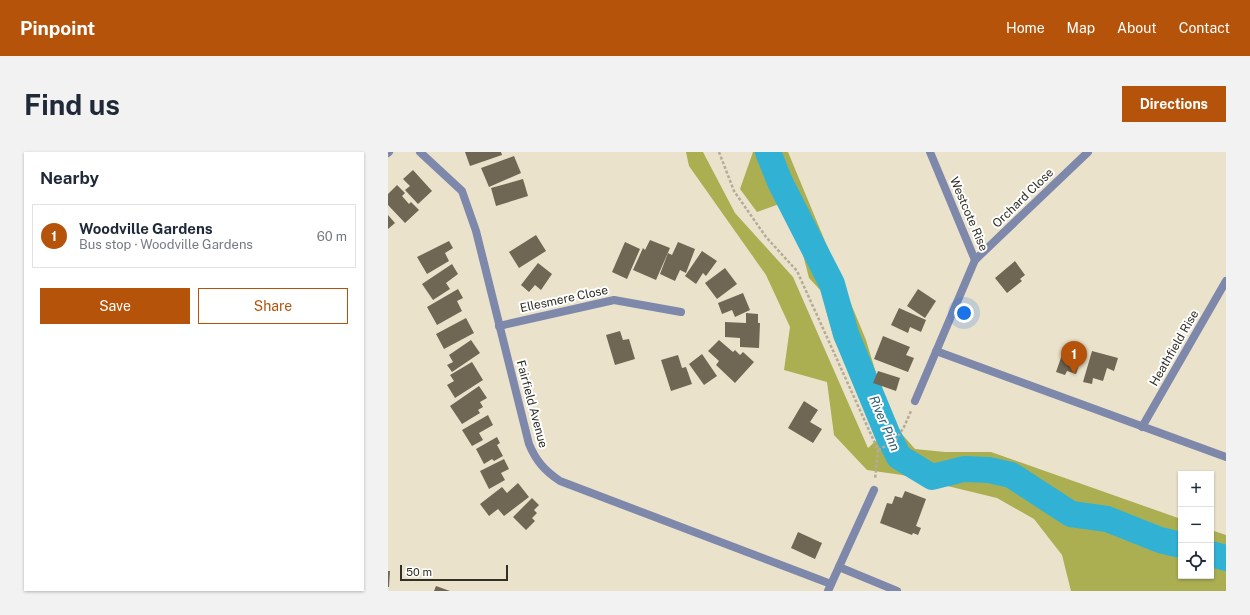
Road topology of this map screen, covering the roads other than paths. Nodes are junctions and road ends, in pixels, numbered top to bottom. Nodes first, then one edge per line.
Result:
1 (420, 152) edge
2 (930, 152) edge
3 (1088, 152) edge
4 (975, 260) junction
5 (1226, 281) edge
6 (681, 312) dead end
7 (499, 326) junction
8 (936, 351) junction
9 (915, 401) road end
10 (1142, 426) junction
11 (1226, 457) edge
12 (874, 490) road end
13 (839, 567) junction
14 (830, 588) edge
15 (897, 591) edge

1 - 7 street, Fairfield Avenue
2 - 4 street, Westcote Rise
3 - 4 street, Orchard Close
4 - 8 street, Westcote Rise
5 - 10 street, Heathfield Rise
6 - 7 street, Ellesmere Close
7 - 14 street, Fairfield Avenue
8 - 9 street
8 - 10 street
10 - 11 street
12 - 13 street
13 - 14 street
13 - 15 street

